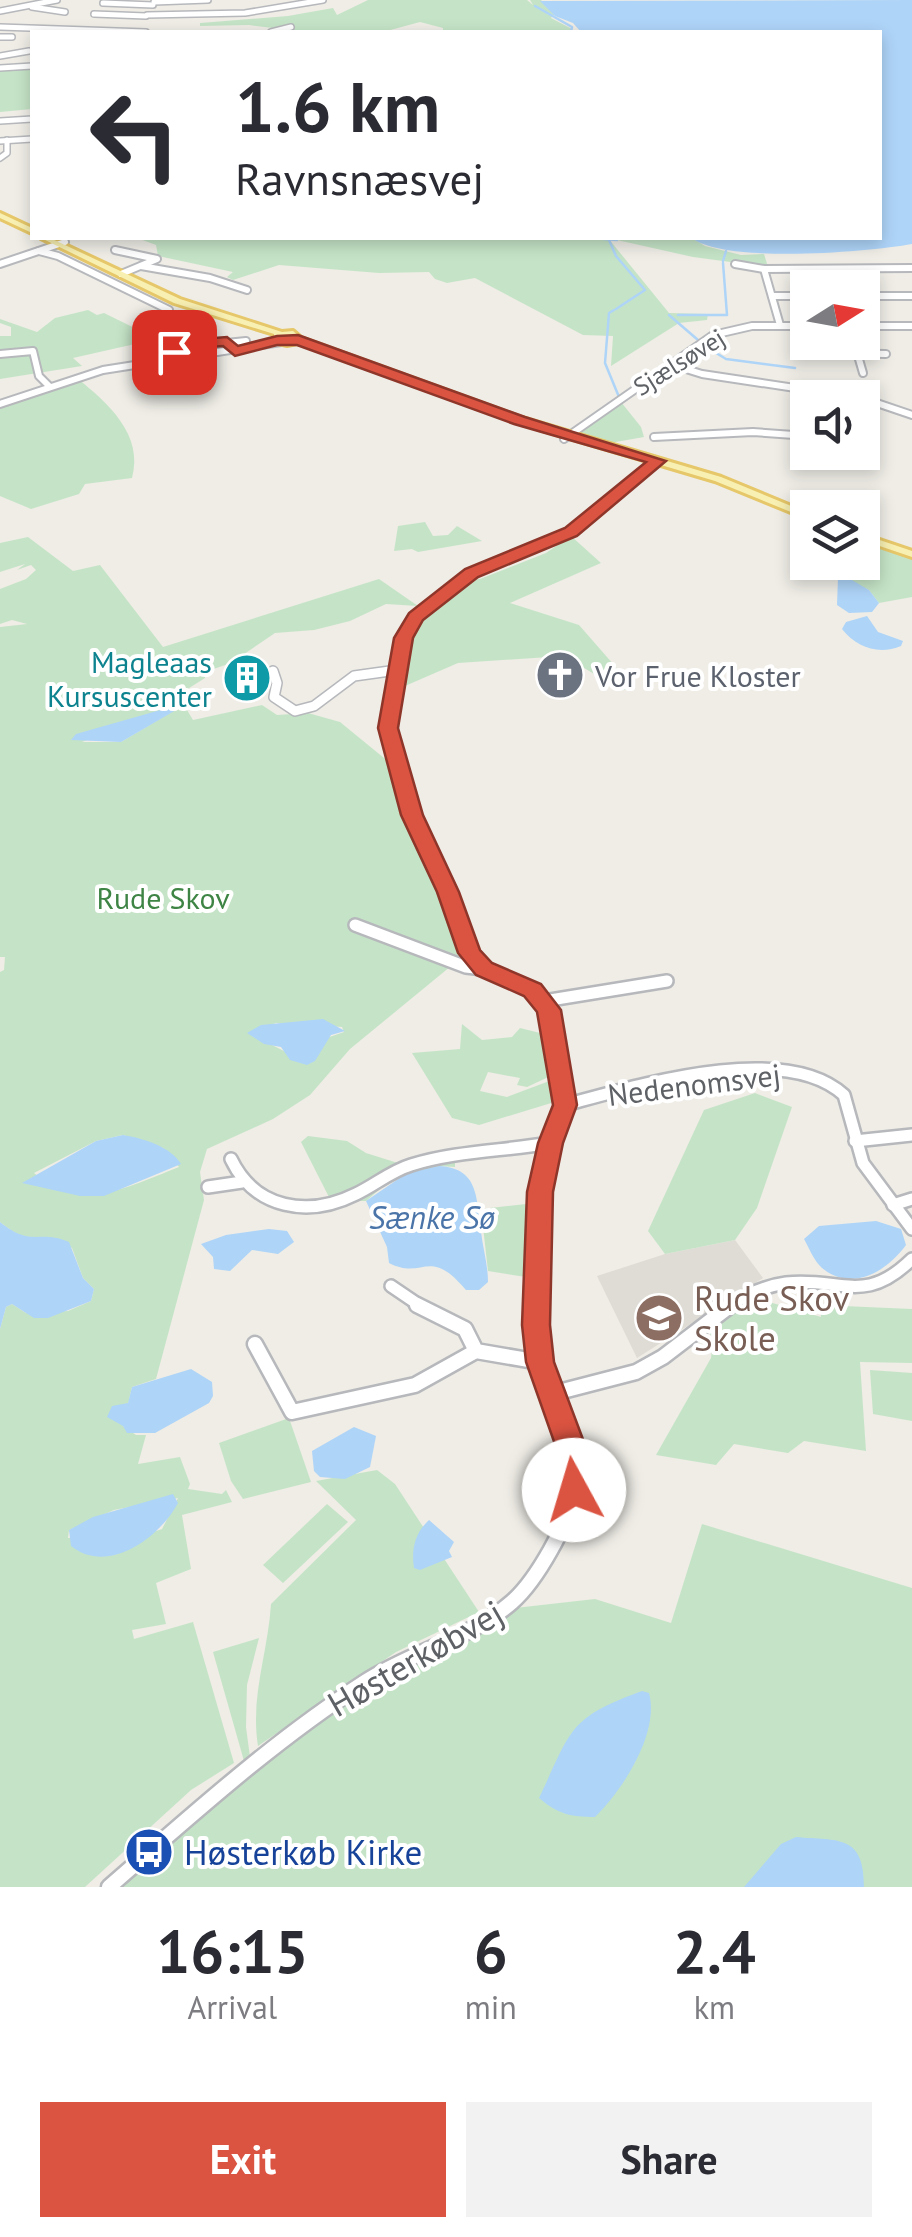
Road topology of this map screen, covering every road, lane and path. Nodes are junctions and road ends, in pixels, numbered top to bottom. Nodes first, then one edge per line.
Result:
1 (57, 0) edge
2 (208, 0) edge
3 (323, 0) edge
4 (154, 2) edge
5 (103, 3) dead end
6 (30, 6) junction
7 (0, 11) edge
8 (65, 12) dead end
9 (94, 14) dead end
10 (147, 16) junction
11 (291, 26) dead end
12 (0, 27) edge
13 (81, 30) edge
14 (136, 30) edge
15 (278, 30) edge
16 (0, 37) edge
17 (12, 37) dead end
18 (29, 50) dead end
19 (0, 62) edge
20 (30, 63) edge
21 (30, 120) edge
22 (3, 121) edge
23 (30, 139) edge
24 (5, 140) edge
25 (0, 158) edge
26 (0, 214) edge
27 (30, 228) edge
28 (60, 242) edge
29 (114, 250) dead end
30 (39, 251) junction
31 (0, 264) edge
32 (735, 264) dead end
33 (142, 266) junction
34 (912, 268) edge
35 (764, 269) junction
36 (123, 273) junction
37 (247, 290) dead end
38 (772, 296) junction
39 (790, 296) edge
40 (880, 296) edge
41 (912, 296) edge
42 (168, 310) dead end
43 (780, 326) junction
44 (790, 326) edge
45 (880, 326) edge
46 (912, 326) edge
47 (279, 338) junction
48 (239, 347) junction
49 (158, 350) dead end
50 (0, 354) edge
51 (880, 354) edge
52 (886, 354) dead end
53 (860, 360) edge
54 (670, 364) junction
55 (863, 373) dead end
56 (49, 386) junction
57 (790, 390) edge
58 (0, 404) edge
59 (880, 404) edge
60 (912, 415) edge
61 (790, 435) edge
62 (654, 436) dead end
63 (567, 437) junction
64 (657, 462) junction
65 (790, 509) edge
66 (880, 543) edge
67 (912, 554) edge
68 (396, 670) junction
69 (273, 671) dead end
70 (355, 925) dead end
71 (484, 969) junction
72 (666, 980) dead end
73 (544, 1001) junction
74 (565, 1105) junction
75 (912, 1135) edge
76 (855, 1141) junction
77 (550, 1143) junction
78 (231, 1159) dead end
79 (242, 1182) junction
80 (208, 1187) dead end
81 (912, 1199) edge
82 (893, 1205) junction
83 (912, 1229) edge
84 (912, 1260) edge
85 (391, 1286) dead end
86 (256, 1344) dead end
87 (476, 1351) junction
88 (540, 1362) junction
89 (551, 1394) junction
90 (108, 1887) edge

1 - 6 street
2 - 4 street
3 - 10 street
4 - 5 street
4 - 10 street
6 - 7 street
6 - 8 street
9 - 10 street
10 - 14 street
11 - 15 street
12 - 13 street
16 - 17 street
18 - 19 street
19 - 20 street
21 - 22 street
22 - 24 street
23 - 24 street
24 - 25 street
26 - 27 main road
28 - 30 street
28 - 36 main road
29 - 33 street
30 - 31 street
30 - 42 street
32 - 35 street
33 - 36 street
33 - 37 street
34 - 35 street
35 - 38 street
36 - 47 main road
38 - 39 street
38 - 43 street
40 - 41 street
43 - 44 street, Sjælsøvej
43 - 54 street, Sjælsøvej
45 - 46 street
47 - 48 street
47 - 63 main road
48 - 49 street
48 - 56 street
50 - 56 street
51 - 52 street
53 - 55 street
54 - 57 street
54 - 63 street, Sjælsøvej
56 - 58 street
59 - 60 street
61 - 62 street
63 - 64 main road
64 - 65 main road
64 - 68 street
66 - 67 main road
68 - 69 street
68 - 71 street
70 - 71 street
71 - 73 street
72 - 73 street
73 - 74 street, Høsterkøbvej
74 - 76 street, Nedenomsvej
74 - 77 street, Høsterkøbvej
75 - 76 street
76 - 82 street, Nedenomsvej
77 - 79 street
77 - 88 street, Høsterkøbvej
78 - 79 street
79 - 80 street
81 - 82 street
82 - 83 street, Nedenomsvej
84 - 89 street
85 - 87 street
86 - 87 street
87 - 88 street
88 - 89 street, Høsterkøbvej
89 - 90 street, Høsterkøbvej

